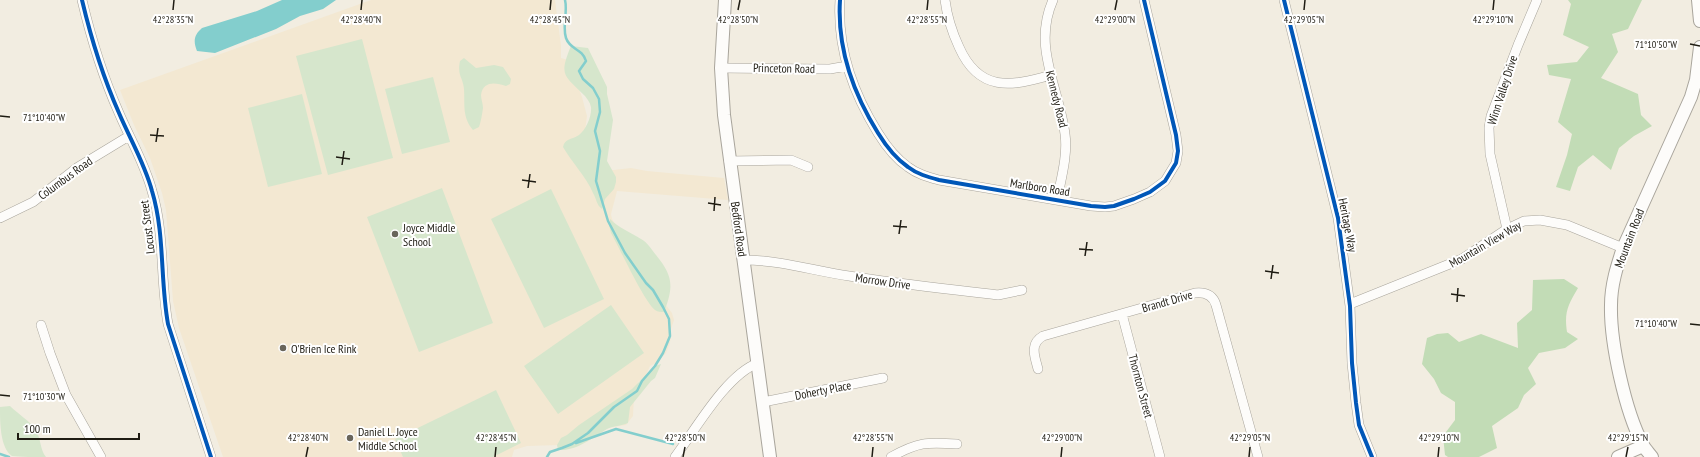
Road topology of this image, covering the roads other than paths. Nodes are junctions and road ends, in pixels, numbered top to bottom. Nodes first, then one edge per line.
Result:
1 (82, 0) edge
2 (725, 0) edge
3 (840, 0) edge
4 (945, 0) edge
5 (1054, 0) edge
6 (1144, 0) edge
7 (1284, 0) edge
8 (1537, 0) edge
9 (1698, 0) edge
10 (1700, 22) edge
11 (1700, 47) edge
12 (847, 66) junction
13 (721, 68) junction
14 (1051, 75) junction
15 (129, 136) junction
16 (729, 161) junction
17 (808, 167) dead end
18 (1057, 200) junction
19 (0, 218) edge
20 (1508, 229) junction
21 (1623, 248) junction
22 (744, 260) junction
23 (1022, 290) dead end
24 (1350, 304) junction
25 (1122, 314) junction
26 (41, 325) dead end
27 (758, 363) junction
28 (1038, 369) dead end
29 (883, 378) dead end
30 (764, 402) junction
31 (957, 444) dead end
32 (1643, 446) junction
33 (101, 457) edge
34 (211, 457) edge
35 (675, 457) edge
36 (770, 457) edge
37 (891, 457) edge
38 (1160, 457) edge
39 (1258, 457) edge
40 (1372, 457) edge
41 (1618, 457) edge
42 (1652, 457) edge

1 - 15 street, Locust Street
2 - 13 street, Bedford Road
3 - 12 street, Marlboro Road
4 - 14 street
5 - 14 street, Kennedy Road
6 - 18 street, Marlboro Road
7 - 24 street, Heritage Way
8 - 20 street, Winn Valley Drive
9 - 10 street
11 - 21 street, Mountain Road
12 - 13 street, Princeton Road
12 - 18 street, Marlboro Road
13 - 16 street, Bedford Road
14 - 18 street, Kennedy Road
15 - 19 street, Columbus Road
15 - 34 street, Locust Street
16 - 17 street
16 - 22 street, Bedford Road
20 - 21 street, Mountain View Way
20 - 24 street, Mountain View Way
21 - 32 street, Mountain Road
22 - 23 street, Morrow Drive
22 - 27 street, Bedford Road
24 - 40 street, Heritage Way
25 - 28 street, Brandt Drive
25 - 38 street, Thornton Street
25 - 39 street, Brandt Drive
26 - 33 street
27 - 30 street, Bedford Road
27 - 35 street
29 - 30 street, Doherty Place
30 - 36 street, Bedford Road
31 - 37 street
32 - 41 street
32 - 42 street, Mountain Road

